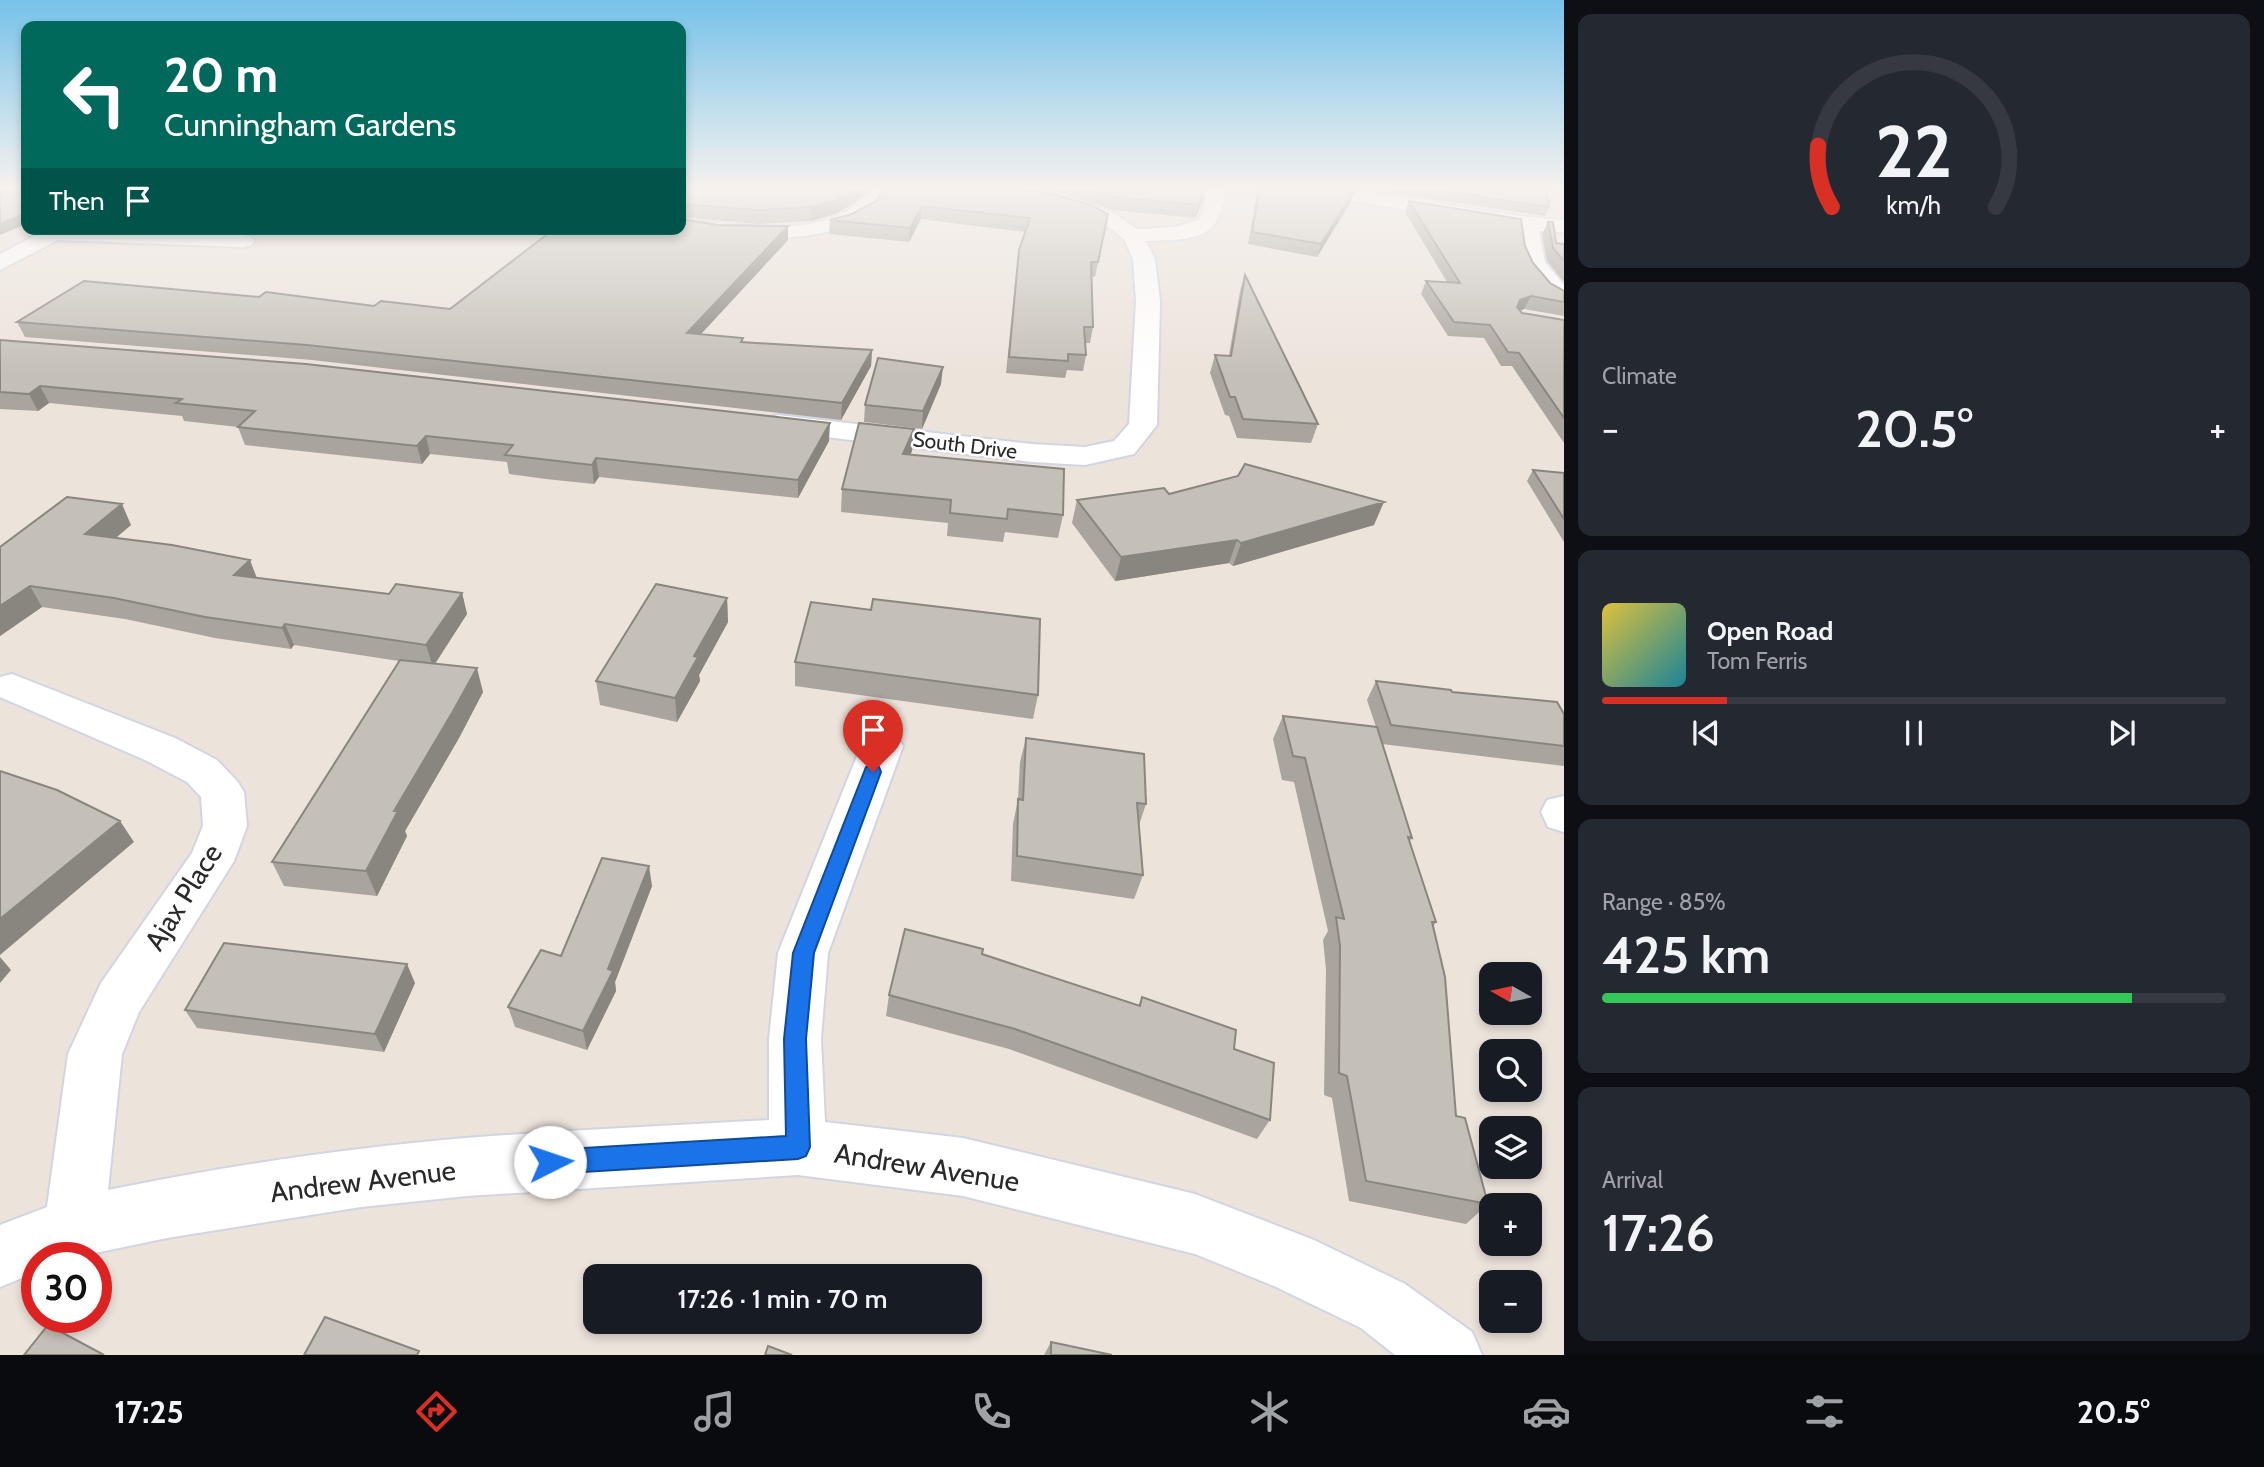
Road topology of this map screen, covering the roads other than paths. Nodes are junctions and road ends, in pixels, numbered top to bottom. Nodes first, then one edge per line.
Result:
1 (25, 249) edge
2 (1139, 249) edge
3 (1533, 249) edge
4 (0, 262) edge
5 (1564, 298) edge
6 (753, 421) edge
7 (12, 687) dead end
8 (882, 746) dead end
9 (798, 1147) junction
10 (74, 1227) junction
11 (0, 1256) edge
12 (1449, 1355) edge

1 - 4 street
2 - 6 street, South Drive
3 - 5 street
7 - 10 street, Ajax Place
8 - 9 street
9 - 10 street, Andrew Avenue
9 - 12 street, Andrew Avenue
10 - 11 street, Andrew Avenue

